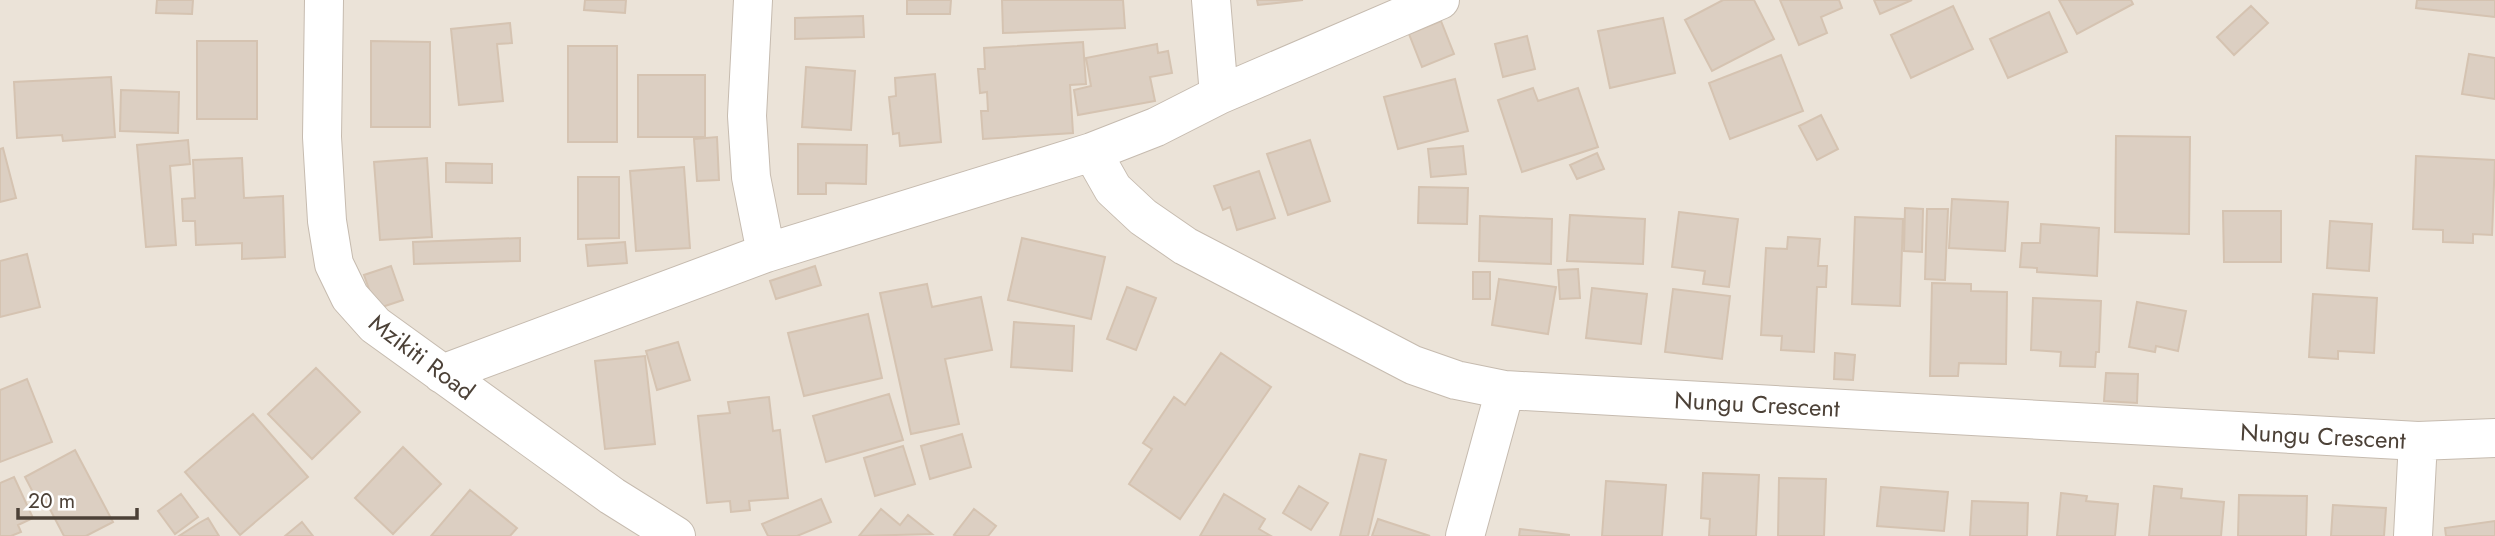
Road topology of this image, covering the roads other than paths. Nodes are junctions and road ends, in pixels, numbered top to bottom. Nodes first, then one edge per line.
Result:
1 (324, 0) edge
2 (753, 0) edge
3 (1211, 0) edge
4 (1440, 0) edge
5 (1219, 96) junction
6 (1092, 152) junction
7 (766, 253) junction
8 (442, 374) junction
9 (1504, 390) junction
10 (2495, 438) edge
11 (2418, 441) junction
12 (676, 536) edge
13 (1465, 536) edge
14 (2413, 536) edge

1 - 8 street, Mzikiti Road
2 - 7 street
3 - 5 street
4 - 5 street
5 - 6 street
6 - 7 street
6 - 9 street, Nungu Crescent
7 - 8 street
8 - 12 street, Mzikiti Road
9 - 11 street, Nungu Crescent
9 - 13 street
10 - 11 street, Nungu Crescent
11 - 14 street

